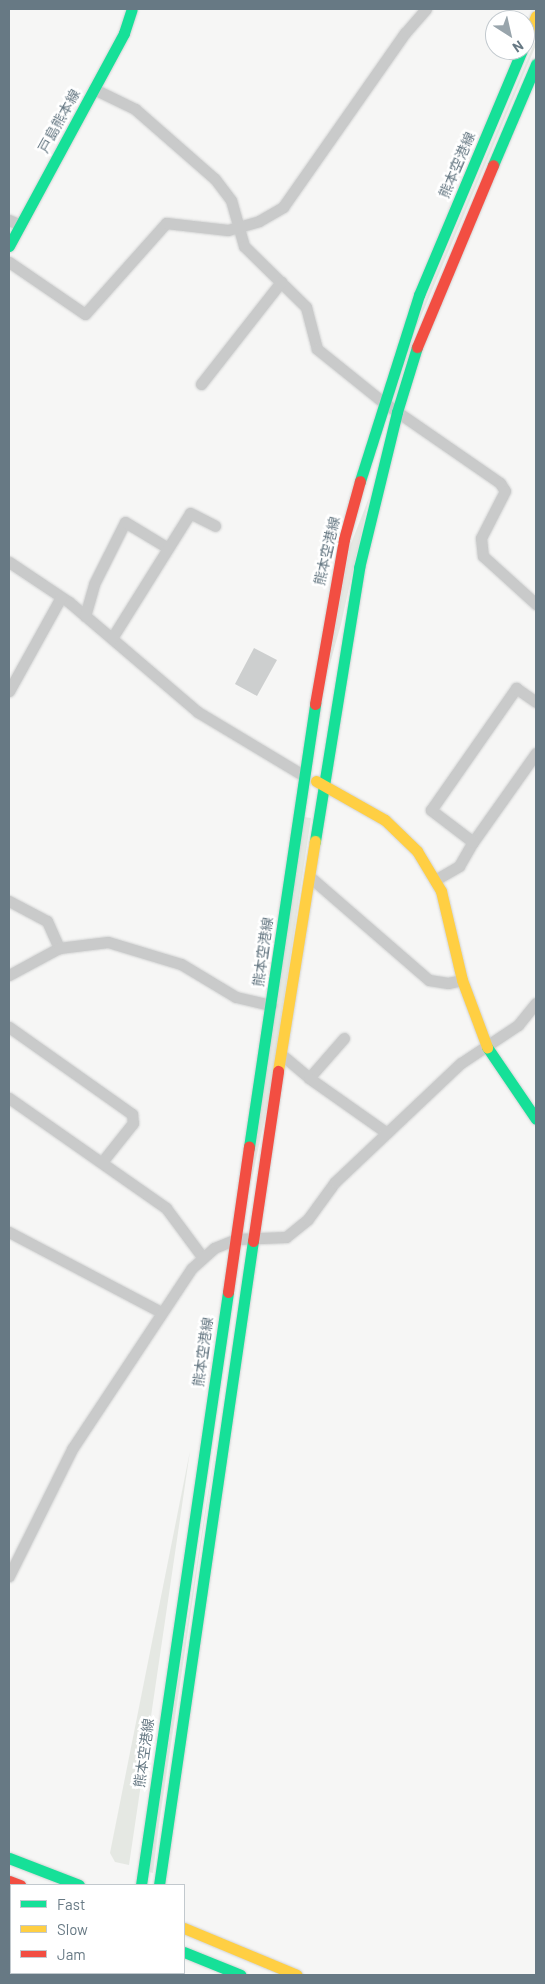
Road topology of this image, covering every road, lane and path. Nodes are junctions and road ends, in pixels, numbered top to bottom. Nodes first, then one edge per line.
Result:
1 (132, 9) edge
2 (426, 9) edge
3 (518, 60) edge
4 (536, 64) edge
5 (94, 89) junction
6 (9, 220) edge
7 (20, 226) junction
8 (238, 228) junction
9 (9, 246) edge
10 (9, 262) edge
11 (281, 282) junction
12 (201, 384) dead end
13 (383, 402) junction
14 (397, 412) junction
15 (215, 526) dead end
16 (168, 548) junction
17 (9, 562) edge
18 (61, 597) junction
19 (536, 604) edge
20 (85, 616) junction
21 (112, 638) junction
22 (9, 691) edge
23 (536, 702) edge
24 (536, 754) edge
25 (303, 776) junction
26 (322, 784) junction
27 (473, 842) junction
28 (310, 877) junction
29 (435, 880) junction
30 (9, 901) edge
31 (59, 948) junction
32 (9, 975) edge
33 (462, 980) junction
34 (536, 1003) edge
35 (271, 1005) junction
36 (9, 1027) edge
37 (344, 1038) dead end
38 (487, 1047) junction
39 (282, 1055) junction
40 (309, 1078) junction
41 (9, 1098) edge
42 (536, 1119) edge
43 (387, 1133) junction
44 (102, 1162) junction
45 (9, 1232) edge
46 (253, 1236) junction
47 (236, 1239) junction
48 (203, 1258) junction
49 (161, 1312) junction
50 (9, 1576) edge
51 (9, 1858) edge
52 (76, 1884) edge
53 (141, 1884) edge
54 (158, 1884) edge
55 (185, 1928) edge
56 (185, 1952) edge
57 (241, 1975) edge
58 (297, 1975) edge

1 - 5 main road, 戸島熊本線
2 - 8 street
3 - 13 main road, 熊本空港線
4 - 14 main road
5 - 7 main road, 戸島熊本線
5 - 8 street
6 - 7 street
7 - 9 main road, 戸島熊本線
8 - 10 street
8 - 11 street
11 - 12 street
11 - 13 street
13 - 14 street
13 - 25 main road, 熊本空港線
14 - 19 street
14 - 26 main road
15 - 16 street
16 - 20 street
16 - 21 street
17 - 18 street
18 - 20 street
18 - 22 street
20 - 21 street
21 - 25 street
23 - 27 street
24 - 27 street
25 - 26 main road
25 - 35 main road, 熊本空港線
26 - 28 main road
26 - 29 main road
27 - 29 street
28 - 33 street
28 - 39 main road
29 - 33 main road
30 - 31 street
31 - 32 street
31 - 35 street
33 - 38 main road
34 - 38 street
35 - 47 main road, 熊本空港線
36 - 44 street
37 - 40 street
38 - 42 main road
38 - 43 street
39 - 40 street
39 - 46 main road
40 - 43 street
41 - 44 street
43 - 46 street
44 - 48 street
45 - 49 street
46 - 47 street
46 - 54 main road
47 - 48 street
47 - 53 main road, 熊本空港線
48 - 49 street
49 - 50 street
51 - 52 main road
55 - 58 main road
56 - 57 main road

